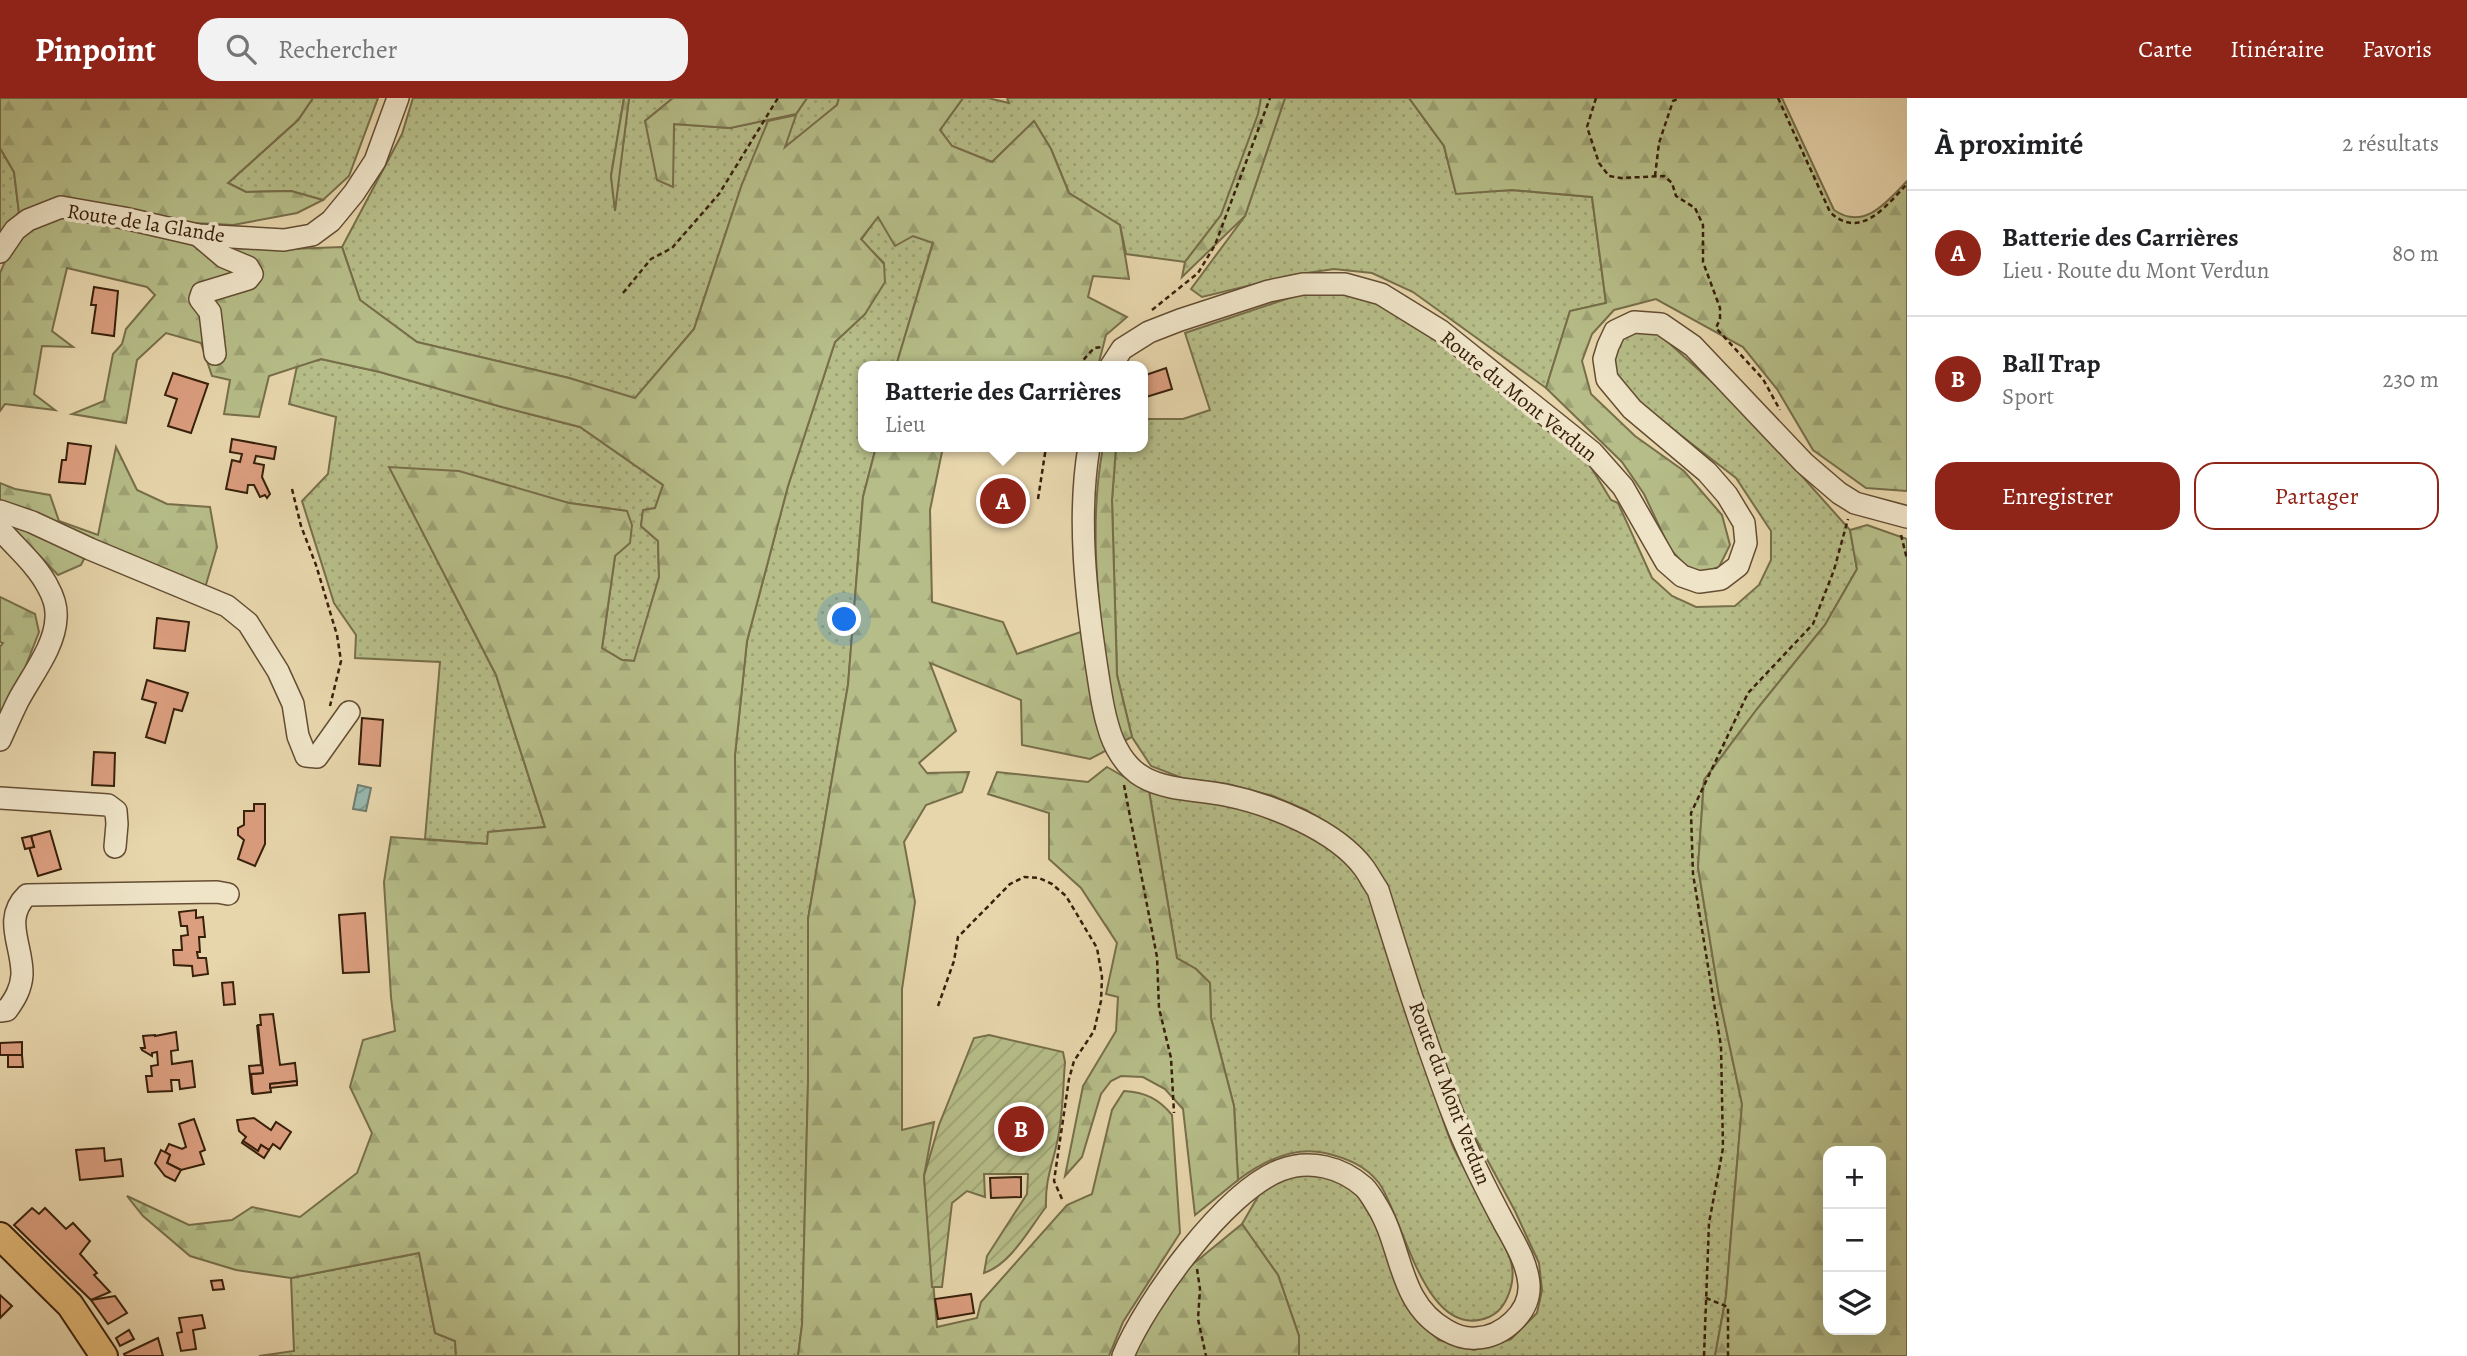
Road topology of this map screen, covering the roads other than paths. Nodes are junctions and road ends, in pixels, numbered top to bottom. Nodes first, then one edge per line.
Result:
1 (398, 98) edge
2 (198, 235) junction
3 (0, 253) edge
4 (215, 354) dead end
5 (1114, 361) edge
6 (1089, 452) edge
7 (0, 511) edge
8 (1901, 516) edge
9 (0, 529) edge
10 (338, 713) road end
11 (0, 740) edge
12 (0, 798) edge
13 (115, 847) dead end
14 (228, 894) dead end
15 (0, 1011) edge
16 (0, 1236) edge
17 (104, 1356) edge
18 (1123, 1356) edge

1 - 2 street, Route de la Glande
2 - 3 street, Route de la Glande
2 - 4 street
5 - 8 street, Route du Mont Verdun
6 - 18 street, Route du Mont Verdun
7 - 10 street
9 - 11 street
12 - 13 street
14 - 15 street
16 - 17 main road

